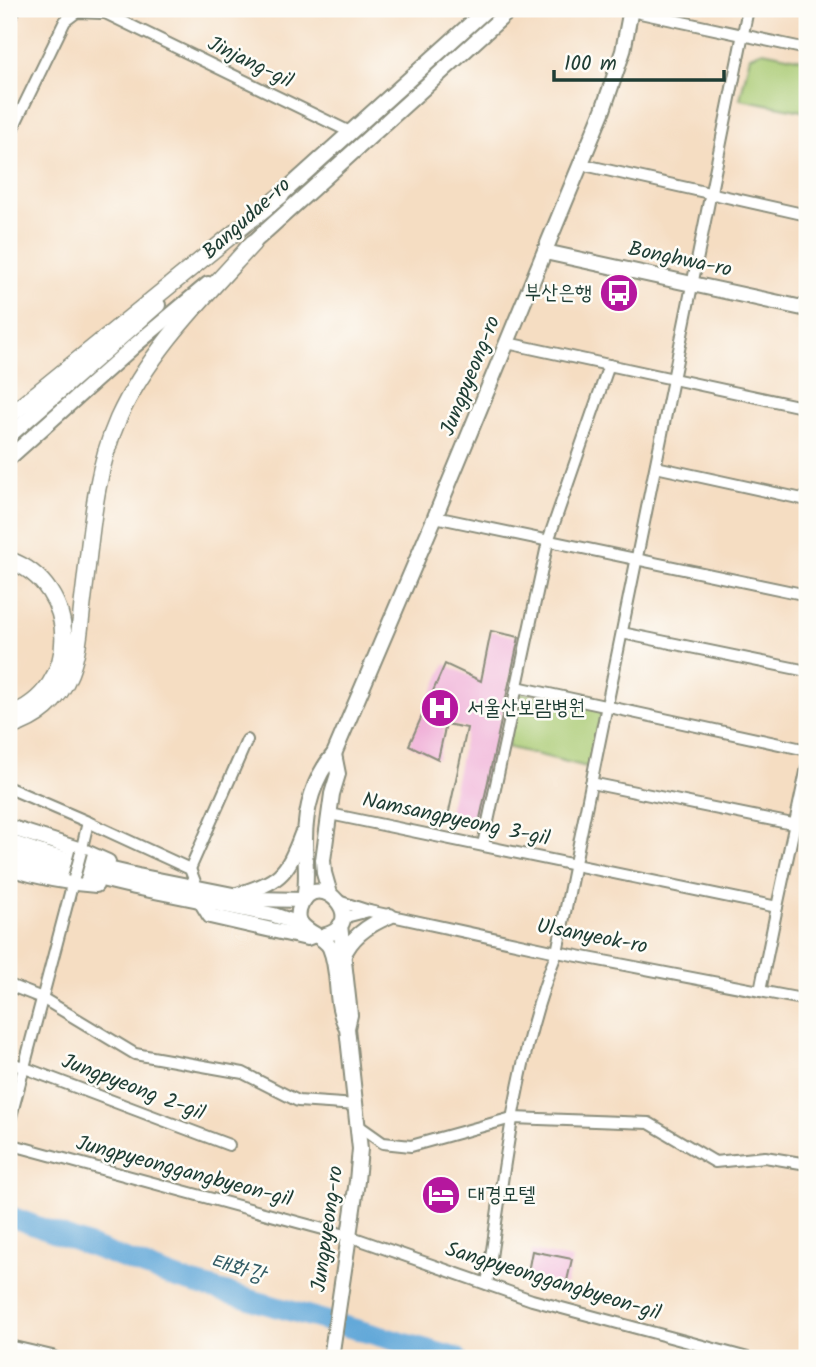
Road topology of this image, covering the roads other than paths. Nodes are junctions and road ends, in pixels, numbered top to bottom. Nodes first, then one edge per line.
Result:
1 (12, 9) edge
2 (486, 9) edge
3 (511, 9) edge
4 (631, 9) edge
5 (748, 9) edge
6 (99, 11) edge
7 (9, 14) edge
8 (743, 35) junction
9 (807, 49) edge
10 (350, 132) junction
11 (9, 136) edge
12 (579, 164) junction
13 (711, 194) junction
14 (281, 195) junction
15 (807, 215) edge
16 (253, 243) junction
17 (545, 252) junction
18 (693, 284) junction
19 (807, 309) edge
20 (507, 343) junction
21 (609, 365) junction
22 (674, 379) junction
23 (807, 408) edge
24 (9, 416) edge
25 (9, 436) edge
26 (9, 458) edge
27 (656, 467) junction
28 (807, 500) edge
29 (435, 517) junction
30 (548, 541) junction
31 (637, 559) junction
32 (9, 560) edge
33 (807, 595) edge
34 (622, 633) junction
35 (807, 671) edge
36 (517, 687) junction
37 (607, 706) junction
38 (9, 715) edge
39 (9, 727) edge
40 (247, 740) dead end
41 (807, 750) edge
42 (334, 754) junction
43 (807, 767) edge
44 (591, 783) junction
45 (9, 788) edge
46 (330, 814) junction
47 (88, 822) junction
48 (306, 823) junction
49 (802, 826) edge
50 (9, 827) edge
51 (9, 842) edge
52 (483, 845) junction
53 (81, 851) junction
54 (9, 857) edge
55 (575, 864) junction
56 (9, 868) edge
57 (190, 869) junction
58 (73, 881) junction
59 (136, 881) junction
60 (198, 893) junction
61 (236, 895) junction
62 (334, 898) junction
63 (304, 900) junction
64 (777, 907) junction
65 (369, 911) junction
66 (390, 916) junction
67 (341, 922) junction
68 (302, 925) junction
69 (318, 936) junction
70 (557, 952) junction
71 (343, 957) junction
72 (9, 985) edge
73 (760, 991) junction
74 (42, 998) junction
75 (807, 1000) edge
76 (347, 1028) junction
77 (9, 1062) edge
78 (24, 1067) junction
79 (357, 1105) junction
80 (513, 1118) junction
81 (9, 1124) edge
82 (359, 1126) junction
83 (9, 1144) edge
84 (229, 1145) dead end
85 (807, 1164) edge
86 (348, 1242) junction
87 (487, 1284) junction
88 (9, 1348) edge
89 (52, 1358) edge
90 (331, 1358) edge
91 (748, 1358) edge

1 - 7 highway
2 - 10 main road, Bangudae-ro
3 - 16 main road, Bangudae-ro
4 - 8 street
4 - 12 main road, Jungpyeong-ro
5 - 8 street, Namsangpyeong 3-gil
6 - 10 street, Jinjang-gil
6 - 11 street
8 - 9 street
8 - 13 street, Namsangpyeong 3-gil
10 - 14 main road, Bangudae-ro
12 - 13 street
12 - 17 main road, Jungpyeong-ro
13 - 15 street
13 - 18 street, Namsangpyeong 3-gil
14 - 24 highway
14 - 25 main road, Bangudae-ro
16 - 26 main road, Bangudae-ro
16 - 39 highway
17 - 18 main road, Bonghwa-ro
17 - 20 main road, Jungpyeong-ro
18 - 19 main road, Bonghwa-ro
18 - 22 street, Namsangpyeong 3-gil
20 - 21 street
20 - 29 main road, Jungpyeong-ro
21 - 22 street
21 - 30 street
22 - 23 street
22 - 27 street, Namsangpyeong 3-gil
27 - 28 street
27 - 31 street, Namsangpyeong 3-gil
29 - 30 street
29 - 42 main road, Jungpyeong-ro
30 - 31 street
30 - 36 street
31 - 33 street
31 - 34 street, Namsangpyeong 3-gil
32 - 38 highway
34 - 35 street
34 - 37 street, Namsangpyeong 3-gil
36 - 37 street
36 - 52 street
37 - 41 street
37 - 44 street, Namsangpyeong 3-gil
40 - 57 street
42 - 46 main road
42 - 48 main road, Jungpyeong-ro
43 - 49 street
44 - 49 street
44 - 55 street, Namsangpyeong 3-gil
45 - 47 street
46 - 52 street, Namsangpyeong 3-gil
46 - 62 main road
47 - 53 street
47 - 57 street
48 - 61 main road
48 - 63 main road
49 - 64 street
50 - 53 main road
51 - 59 main road
52 - 55 street, Namsangpyeong 3-gil
53 - 58 street, bridge
53 - 59 main road
54 - 59 main road
55 - 64 street, Namsangpyeong 3-gil
55 - 70 street
56 - 58 main road
57 - 60 street
58 - 59 main road
58 - 74 street
59 - 60 main road
60 - 61 main road
60 - 68 main road
60 - 69 main road
61 - 63 main road
62 - 63 main road
62 - 65 street, Ulsanyeok-ro
62 - 67 main road
63 - 68 main road
64 - 73 street
65 - 66 street, Ulsanyeok-ro
65 - 67 street
66 - 70 street, Ulsanyeok-ro
66 - 71 main road
67 - 69 main road
67 - 71 main road
68 - 69 main road
69 - 76 main road
70 - 73 street, Ulsanyeok-ro
70 - 80 street
71 - 76 main road
72 - 74 street, Jungpyeong 2-gil
73 - 75 street, Ulsanyeok-ro
74 - 78 street
74 - 79 street, Jungpyeong 2-gil
76 - 79 main road, Jungpyeong-ro
77 - 78 street, Jungpyeong 2-gil
78 - 81 street
78 - 84 street, Jungpyeong 2-gil
79 - 82 main road, Jungpyeong-ro
80 - 82 street
80 - 85 street
80 - 87 street
82 - 86 main road, Jungpyeong-ro
83 - 86 street, Jungpyeonggangbyeon-gil
86 - 87 street, Sangpyeonggangbyeon-gil
86 - 90 main road, Jungpyeong-ro
87 - 91 street, Sangpyeonggangbyeon-gil
88 - 89 main road

